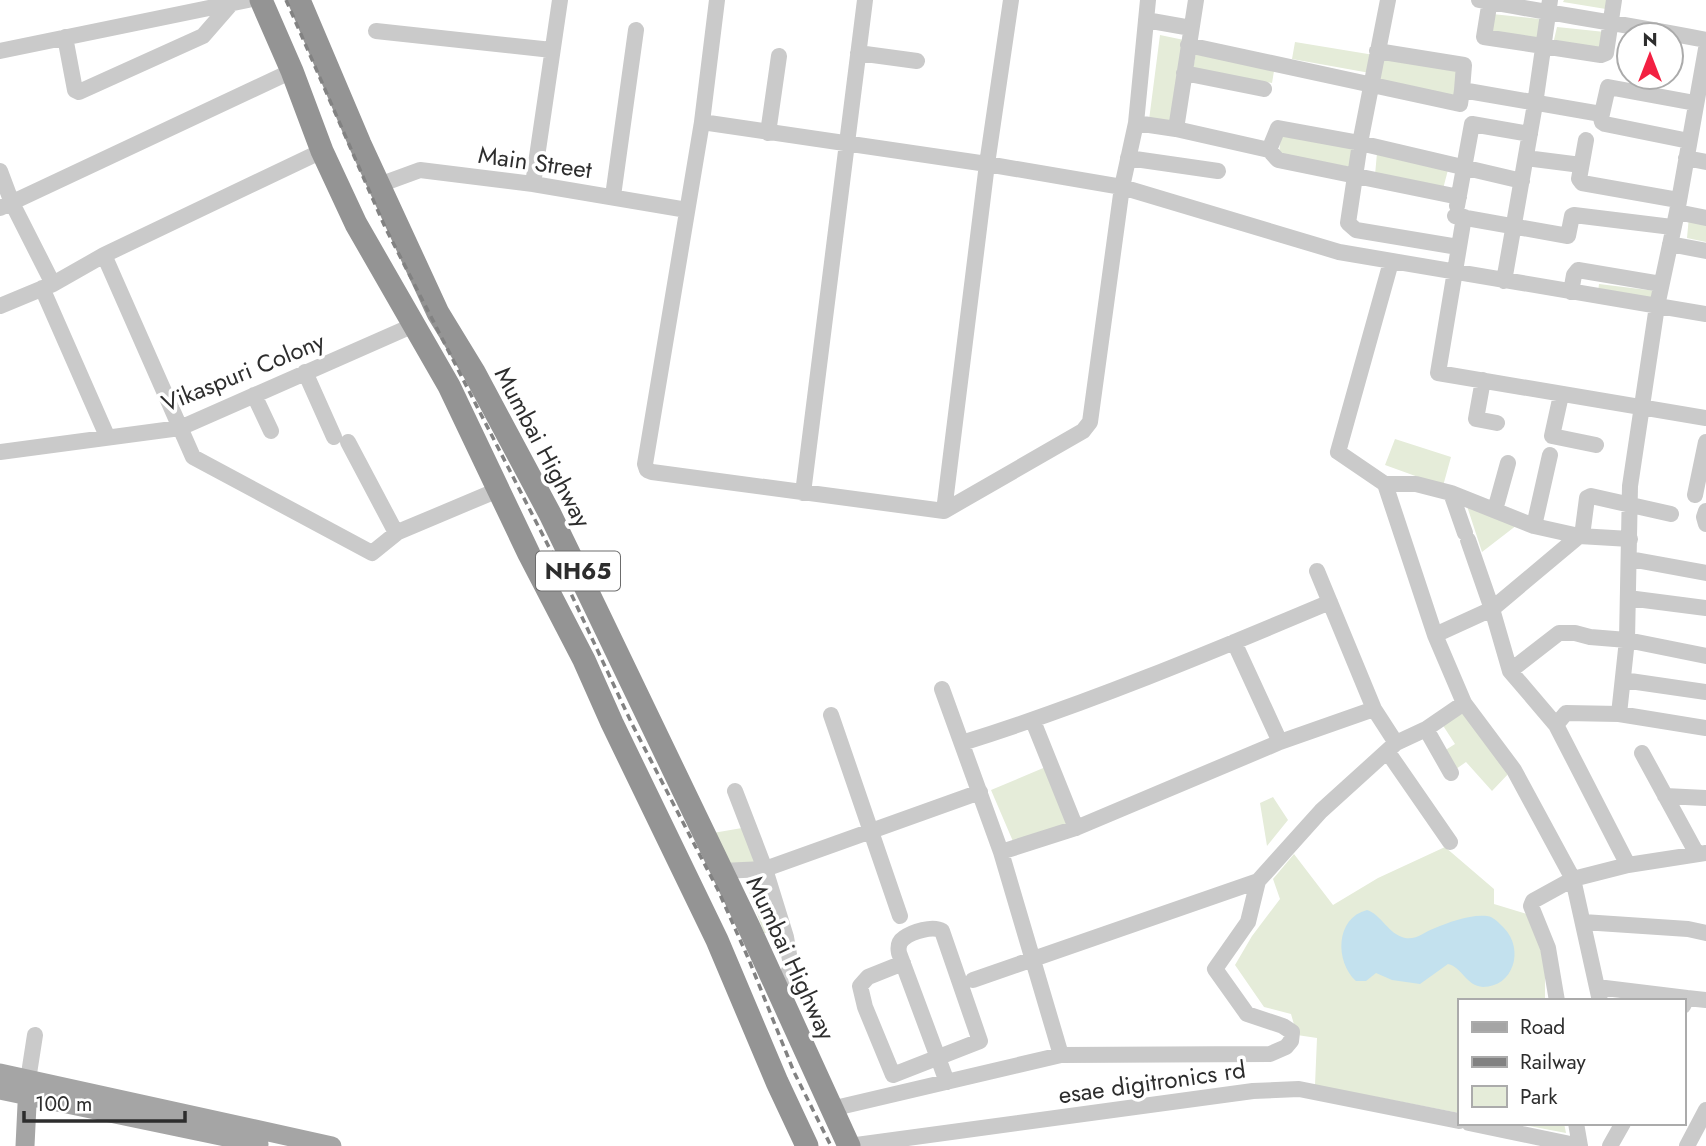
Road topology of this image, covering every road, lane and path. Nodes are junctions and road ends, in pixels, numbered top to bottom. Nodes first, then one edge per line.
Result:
1 (248, 0) edge
2 (261, 0) edge
3 (299, 0) edge
4 (560, 0) edge
5 (717, 0) edge
6 (865, 0) edge
7 (1011, 0) edge
8 (1148, 0) edge
9 (1196, 0) edge
10 (1388, 0) edge
11 (1614, 0) edge
12 (1486, 1) edge
13 (230, 5) junction
14 (1549, 7) edge
15 (1146, 20) junction
16 (1609, 21) junction
17 (1191, 28) junction
18 (636, 30) dead end
19 (376, 31) dead end
20 (65, 37) junction
21 (1706, 40) edge
22 (1188, 45) junction
23 (1543, 46) junction
24 (1706, 49) edge
25 (552, 50) junction
26 (0, 51) edge
27 (1377, 51) junction
28 (858, 53) junction
29 (779, 56) dead end
30 (917, 61) dead end
31 (292, 71) junction
32 (1184, 73) junction
33 (1704, 76) edge
34 (1370, 86) junction
35 (1264, 89) dead end
36 (1462, 90) junction
37 (1695, 103) junction
38 (1535, 104) junction
39 (1601, 114) junction
40 (702, 122) junction
41 (1136, 123) junction
42 (1176, 129) junction
43 (768, 133) junction
44 (1696, 133) edge
45 (1530, 134) junction
46 (1586, 141) dead end
47 (1360, 143) junction
48 (846, 144) junction
49 (1269, 150) junction
50 (322, 151) junction
51 (1128, 158) junction
52 (1526, 158) junction
53 (1686, 158) junction
54 (1706, 162) edge
55 (987, 164) junction
56 (1581, 165) junction
57 (1465, 168) junction
58 (0, 171) edge
59 (1218, 171) dead end
60 (1355, 177) junction
61 (1522, 181) junction
62 (534, 184) junction
63 (379, 185) junction
64 (1122, 187) junction
65 (613, 196) junction
66 (1459, 197) junction
67 (6, 206) edge
68 (687, 210) junction
69 (1460, 216) junction
70 (1706, 218) edge
71 (1674, 221) junction
72 (1513, 226) junction
73 (1454, 247) junction
74 (1706, 251) edge
75 (104, 255) junction
76 (1391, 261) junction
77 (1453, 272) junction
78 (1504, 281) junction
79 (1661, 284) junction
80 (47, 286) junction
81 (1571, 292) junction
82 (0, 306) edge
83 (1657, 306) junction
84 (1706, 314) edge
85 (414, 325) junction
86 (305, 372) junction
87 (474, 372) junction
88 (1483, 380) junction
89 (449, 386) junction
90 (1561, 394) junction
91 (254, 395) junction
92 (1642, 406) junction
93 (1706, 418) edge
94 (1497, 423) dead end
95 (180, 428) junction
96 (271, 431) dead end
97 (107, 436) junction
98 (1706, 442) edge
99 (1596, 445) dead end
100 (0, 452) edge
101 (1550, 455) dead end
102 (1508, 463) dead end
103 (1385, 484) junction
104 (498, 490) junction
105 (803, 493) junction
106 (1451, 493) junction
107 (1695, 495) dead end
108 (1630, 504) junction
109 (1494, 510) junction
110 (944, 511) junction
111 (1706, 511) edge
112 (1671, 514) dead end
113 (1706, 524) edge
114 (1535, 526) junction
115 (398, 532) junction
116 (1581, 536) junction
117 (1630, 539) junction
118 (1630, 559) junction
119 (1317, 571) dead end
120 (1706, 573) edge
121 (1628, 598) junction
122 (1330, 602) junction
123 (1706, 608) edge
124 (1492, 609) junction
125 (1435, 635) junction
126 (1627, 640) junction
127 (1234, 642) junction
128 (1706, 656) edge
129 (1510, 671) junction
130 (1623, 680) junction
131 (942, 689) dead end
132 (1706, 692) edge
133 (1464, 703) junction
134 (1374, 709) junction
135 (647, 714) junction
136 (1619, 714) junction
137 (831, 715) dead end
138 (1033, 721) junction
139 (1556, 725) junction
140 (1706, 727) edge
141 (1426, 729) junction
142 (615, 730) junction
143 (1280, 742) junction
144 (962, 743) junction
145 (1392, 747) junction
146 (1642, 753) dead end
147 (1451, 774) dead end
148 (735, 791) dead end
149 (980, 792) junction
150 (1665, 796) junction
151 (1706, 798) edge
152 (1076, 828) junction
153 (872, 833) junction
154 (1450, 842) dead end
155 (1001, 852) junction
156 (1701, 853) edge
157 (1628, 865) junction
158 (765, 869) junction
159 (722, 871) junction
160 (1573, 880) junction
161 (1258, 881) junction
162 (900, 916) dead end
163 (1583, 922) junction
164 (1706, 933) edge
165 (1033, 958) junction
166 (903, 963) junction
167 (973, 980) dead end
168 (775, 986) junction
169 (1599, 994) edge
170 (1557, 999) edge
171 (1653, 999) edge
172 (1706, 1000) edge
173 (1685, 1002) edge
174 (35, 1035) dead end
175 (1061, 1055) junction
176 (938, 1057) junction
177 (0, 1073) edge
178 (893, 1075) junction
179 (947, 1082) junction
180 (28, 1088) junction
181 (0, 1090) edge
182 (900, 1093) junction
183 (831, 1109) junction
184 (1706, 1110) edge
185 (1458, 1121) edge
186 (1479, 1125) edge
187 (1576, 1125) edge
188 (1622, 1125) edge
189 (25, 1146) edge
190 (271, 1146) edge
191 (332, 1146) edge
192 (807, 1146) edge
193 (849, 1146) edge
194 (1580, 1146) edge
195 (1610, 1146) edge
196 (1687, 1146) edge

1 - 13 street
2 - 31 highway, NH65
3 - 63 highway, Mumbai Highway / NH65
4 - 25 street
5 - 40 street
6 - 28 street
7 - 55 street
8 - 15 street
9 - 17 street
10 - 27 street
11 - 16 street
12 - 14 street
12 - 23 street
13 - 20 street
13 - 20 street
14 - 16 street
14 - 23 street
15 - 17 street
15 - 41 street
16 - 21 street
16 - 23 street
17 - 22 street
18 - 65 street
19 - 25 street
20 - 26 street
22 - 32 street
22 - 34 street
23 - 38 street
24 - 33 street
25 - 62 street
27 - 34 street
27 - 36 street
28 - 30 street
28 - 48 street
29 - 43 street
31 - 50 highway, NH65
31 - 67 street
32 - 35 street
32 - 42 street
33 - 37 street
34 - 36 street
34 - 47 street
36 - 38 street
37 - 39 street
37 - 44 street
38 - 39 street
38 - 45 street
39 - 44 street
40 - 43 street
40 - 68 street
41 - 42 street
41 - 51 street
42 - 49 street
43 - 48 street
44 - 53 street
45 - 52 street
45 - 57 street
46 - 56 street
47 - 49 street
47 - 57 street
47 - 60 street
48 - 55 street
48 - 105 street
49 - 60 street
50 - 75 street
50 - 85 highway, NH65
51 - 59 street
51 - 64 street
52 - 56 street
52 - 61 street
53 - 54 street
53 - 71 street
55 - 64 street
55 - 110 street
56 - 71 street
57 - 61 street
57 - 66 street
58 - 67 street
60 - 66 street
60 - 73 street
61 - 72 street
62 - 63 street, Main Street
62 - 65 street, Main Street
63 - 87 highway, Mumbai Highway / NH65
64 - 76 street
64 - 110 street
65 - 68 street, Main Street
66 - 69 street
67 - 80 street
68 - 105 street
69 - 72 street
69 - 73 street
70 - 71 street
71 - 72 street
71 - 74 street
71 - 79 street
72 - 78 street
73 - 77 street
75 - 80 street
75 - 95 street
76 - 77 street
76 - 103 street
77 - 78 street
77 - 88 street
78 - 81 street
79 - 81 street
79 - 83 street
80 - 82 street
80 - 97 street
81 - 83 street
83 - 84 street
83 - 92 street
85 - 86 street, Vikaspuri Colony
85 - 89 highway, NH65
86 - 91 street, Vikaspuri Colony
86 - 115 street
87 - 89 highway
87 - 135 highway, Mumbai Highway / NH65
88 - 90 street
88 - 94 street
89 - 104 highway, NH65
90 - 92 street
90 - 99 street
91 - 95 street, Vikaspuri Colony
91 - 96 street
92 - 93 street
92 - 108 street
95 - 97 street, Vikaspuri Colony
95 - 115 street
97 - 100 street, Vikaspuri Colony
98 - 107 street
101 - 114 street
102 - 109 street
103 - 106 street
103 - 125 street
104 - 115 street
104 - 142 highway, NH65
105 - 110 street
106 - 109 street
106 - 124 street
108 - 112 street
108 - 116 street
108 - 117 street
109 - 114 street
111 - 113 street
114 - 116 street
116 - 117 street
116 - 124 street
117 - 118 street
118 - 120 street
118 - 121 street
119 - 122 street
121 - 123 street
121 - 126 street
122 - 127 street
122 - 134 street
124 - 125 street
124 - 129 street
125 - 133 street
126 - 128 street
126 - 129 street
126 - 130 street
127 - 138 street
127 - 143 street
129 - 139 street
130 - 132 street
130 - 136 street
131 - 144 street
133 - 141 street
133 - 160 street
134 - 143 street
134 - 145 street
135 - 142 highway
135 - 159 highway, Mumbai Highway / NH65
136 - 139 street
136 - 140 street
137 - 153 street
138 - 144 street
138 - 152 street
139 - 157 street
141 - 145 street
141 - 147 street
142 - 192 highway, NH65
143 - 152 street
144 - 149 street
145 - 154 street
145 - 161 street
146 - 150 street
148 - 158 street
149 - 153 street
149 - 155 street
150 - 151 street
150 - 156 street
152 - 155 street
153 - 158 street
153 - 162 street
155 - 165 street
156 - 157 street
157 - 160 street
158 - 159 street
158 - 168 street
159 - 168 highway, Mumbai Highway / NH65
160 - 163 street
160 - 170 street
161 - 165 street
161 - 175 street
163 - 164 street
163 - 169 street
165 - 167 street
165 - 175 street
166 - 176 street
166 - 176 street
166 - 178 street
168 - 183 highway, Mumbai Highway / NH65
169 - 171 street
172 - 173 street
174 - 180 street
175 - 179 street
176 - 178 street
176 - 179 street
177 - 180 main road
178 - 182 street
179 - 182 street
180 - 181 main road
180 - 189 main road
180 - 190 main road
180 - 191 main road
182 - 183 street
183 - 193 highway, Mumbai Highway / NH65
184 - 196 street
185 - 193 street, esae digitronics rd
186 - 194 street
187 - 194 street
188 - 195 street

